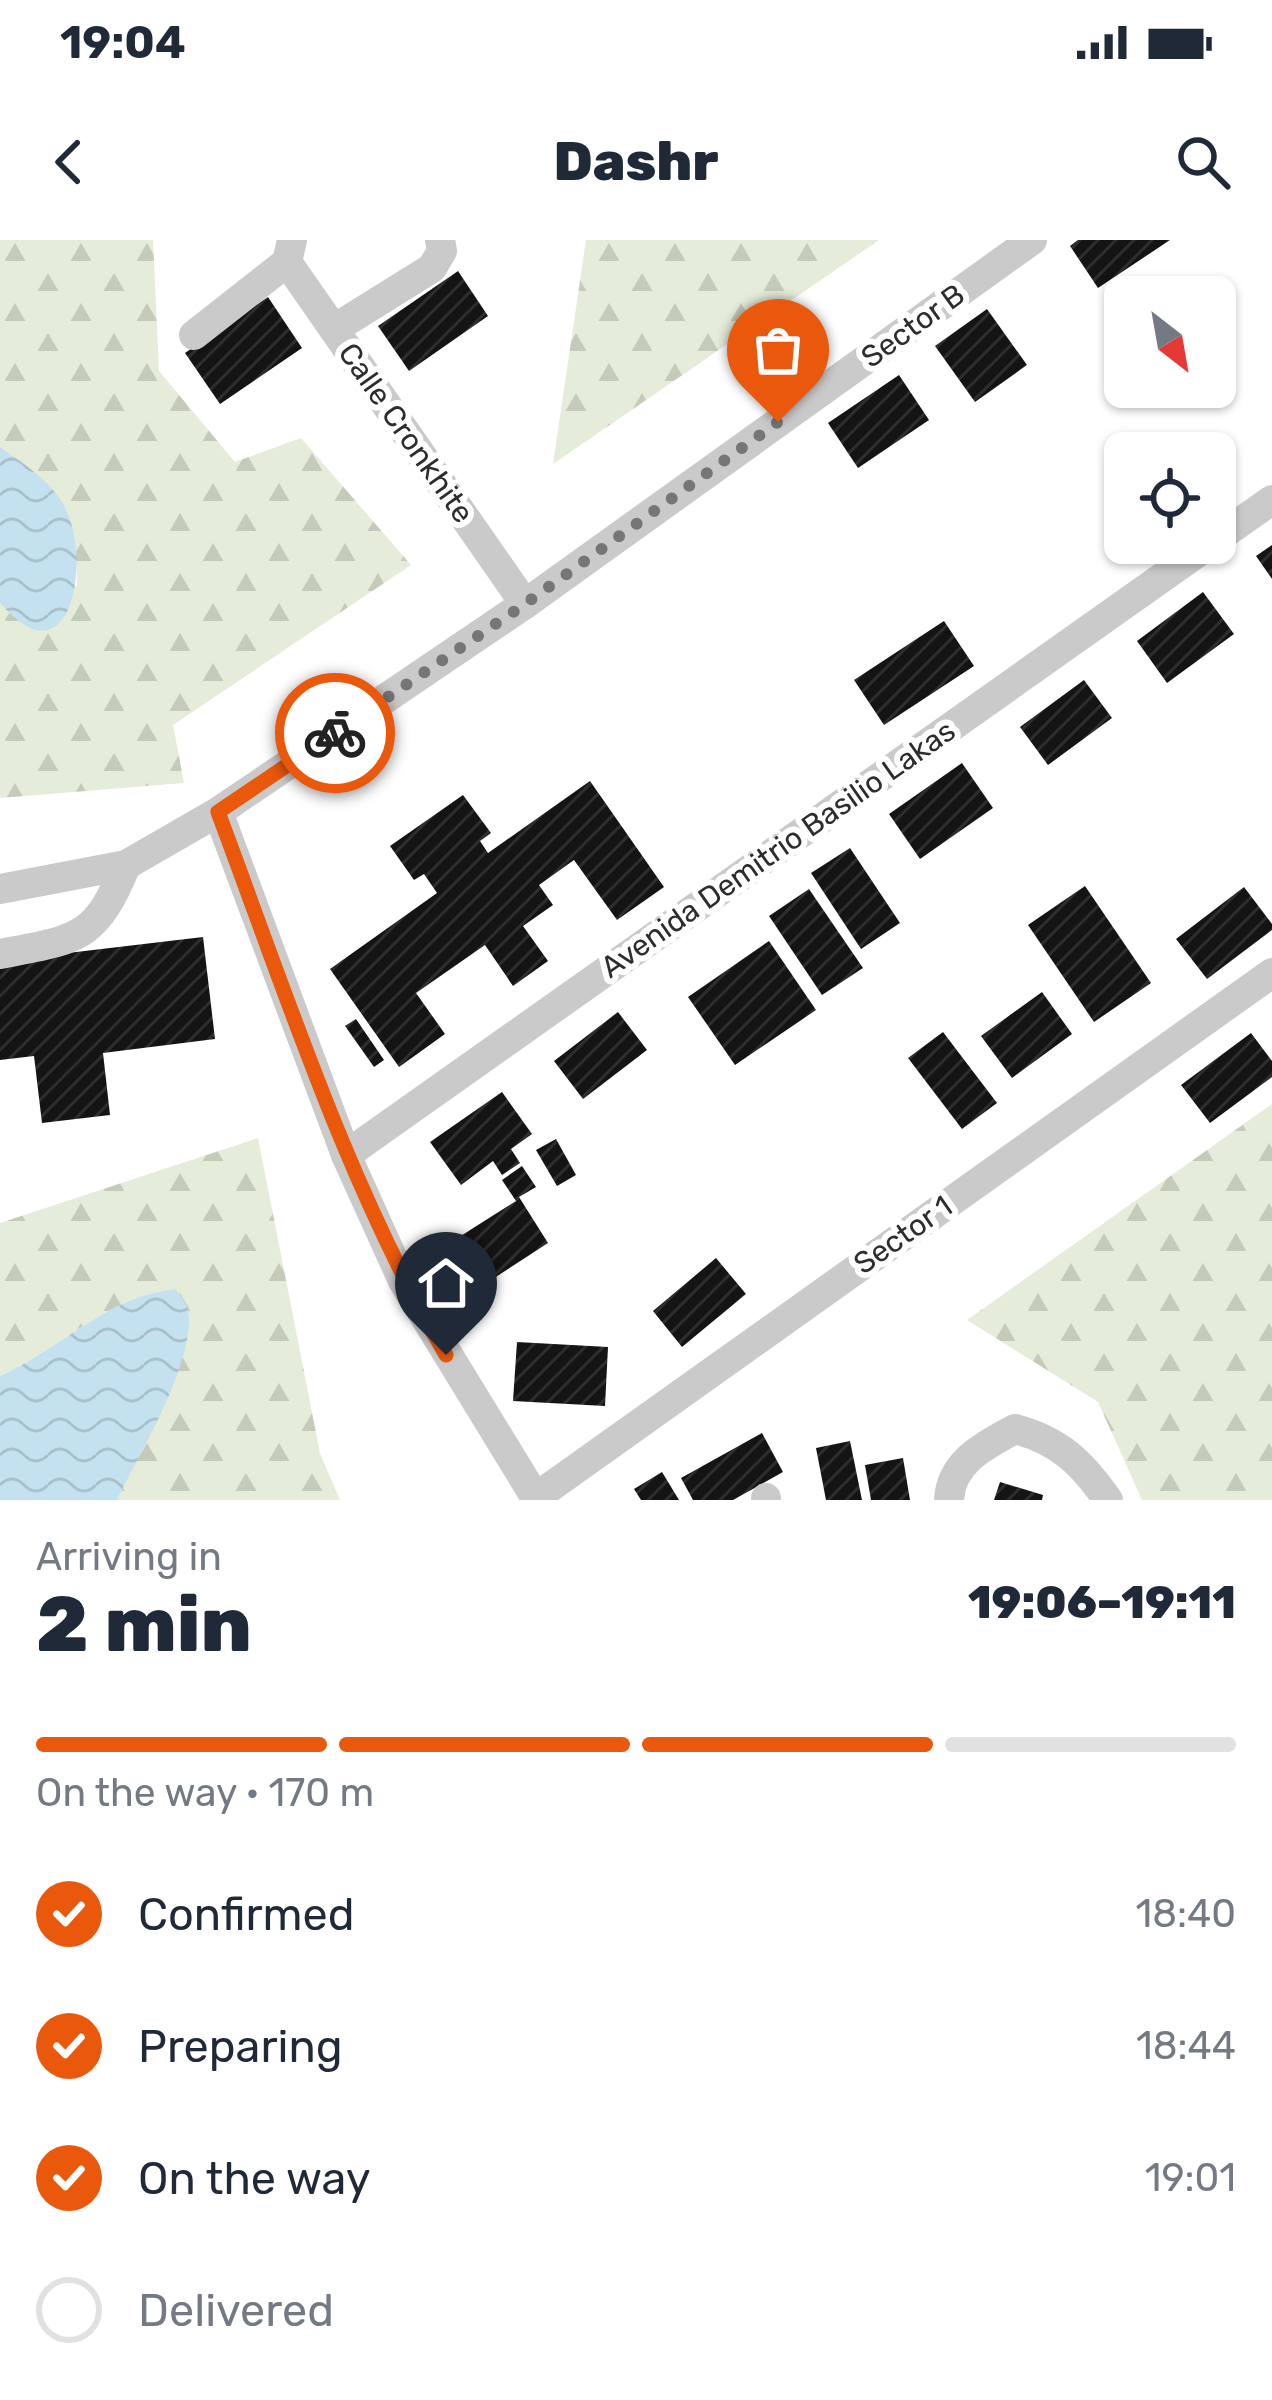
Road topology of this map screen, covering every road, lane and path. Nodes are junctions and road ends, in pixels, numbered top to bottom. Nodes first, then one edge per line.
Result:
1 (440, 240) edge
2 (1032, 240) edge
3 (289, 251) edge
4 (334, 329) junction
5 (194, 335) dead end
6 (1272, 500) edge
7 (1236, 526) edge
8 (1182, 564) edge
9 (525, 604) junction
10 (218, 812) junction
11 (127, 865) junction
12 (0, 889) edge
13 (0, 955) edge
14 (1272, 973) edge
15 (346, 1155) junction
16 (536, 1499) edge
17 (949, 1500) edge
18 (1108, 1500) edge

1 - 4 street
2 - 9 street, Sector B
3 - 4 street, Calle Cronkhite
3 - 5 street
4 - 9 street, Calle Cronkhite
6 - 7 street, Avenida Demitrio Basilio Lakas
8 - 15 street, Avenida Demitrio Basilio Lakas
9 - 10 street, Sector B
10 - 11 street, Sector B
10 - 15 street
11 - 12 street, Sector B
11 - 13 street
14 - 16 street, Sector 1
15 - 16 street
17 - 18 street

